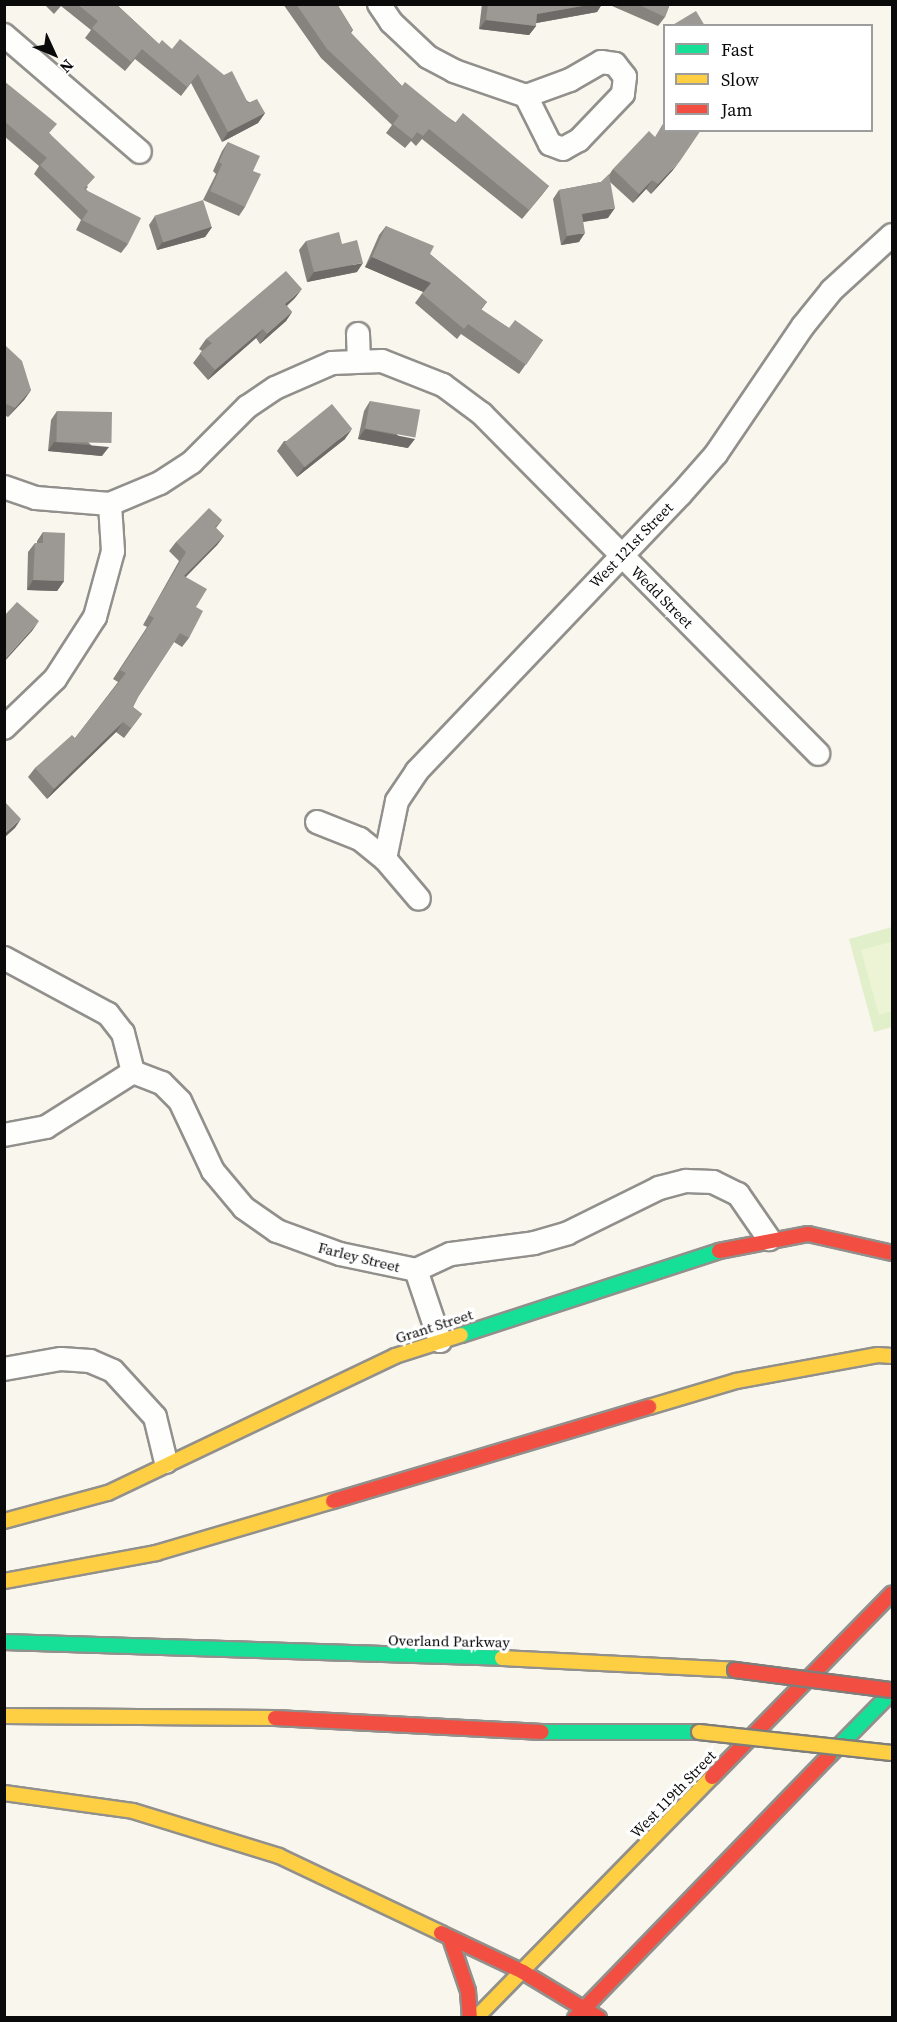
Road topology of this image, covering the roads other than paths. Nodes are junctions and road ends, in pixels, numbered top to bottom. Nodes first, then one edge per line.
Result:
1 (379, 4) edge
2 (4, 35) edge
3 (526, 96) dead end
4 (140, 152) dead end
5 (892, 236) edge
6 (358, 334) dead end
7 (360, 361) junction
8 (4, 486) edge
9 (110, 504) junction
10 (621, 555) junction
11 (4, 728) edge
12 (818, 754) dead end
13 (317, 822) dead end
14 (385, 859) junction
15 (419, 899) dead end
16 (4, 958) edge
17 (133, 1072) junction
18 (4, 1135) edge
19 (769, 1239) junction
20 (892, 1253) edge
21 (416, 1270) junction
22 (440, 1341) junction
23 (892, 1356) edge
24 (4, 1369) edge
25 (166, 1462) junction
26 (4, 1521) edge
27 (4, 1581) edge
28 (892, 1593) edge
29 (4, 1642) edge
30 (892, 1691) edge
31 (4, 1716) edge
32 (892, 1753) edge
33 (4, 1793) edge
34 (451, 1941) junction
35 (523, 1972) junction
36 (579, 2013) edge
37 (470, 2018) edge
38 (476, 2018) edge
39 (599, 2018) edge

1 - 3 street
2 - 4 street
5 - 10 street, West 121st Street
6 - 7 street
7 - 9 street, Wedd Street
7 - 10 street, Wedd Street
8 - 9 street
9 - 11 street
10 - 12 street, Wedd Street
10 - 14 street, West 121st Street
13 - 14 street
14 - 15 street
16 - 17 street
17 - 18 street
17 - 21 street, Farley Street
19 - 20 main road, Grant Street
19 - 21 street, Farley Street
19 - 22 main road, Grant Street
21 - 22 street, Farley Street
22 - 25 main road, Grant Street
23 - 27 main road
24 - 25 street
25 - 26 main road, Grant Street
28 - 35 main road, West 119th Street
29 - 30 main road, Overland Parkway, bridge
30 - 36 main road
31 - 32 main road, bridge
33 - 34 main road
34 - 35 main road
34 - 37 main road
35 - 36 main road
35 - 38 main road, West 119th Street
36 - 39 main road

